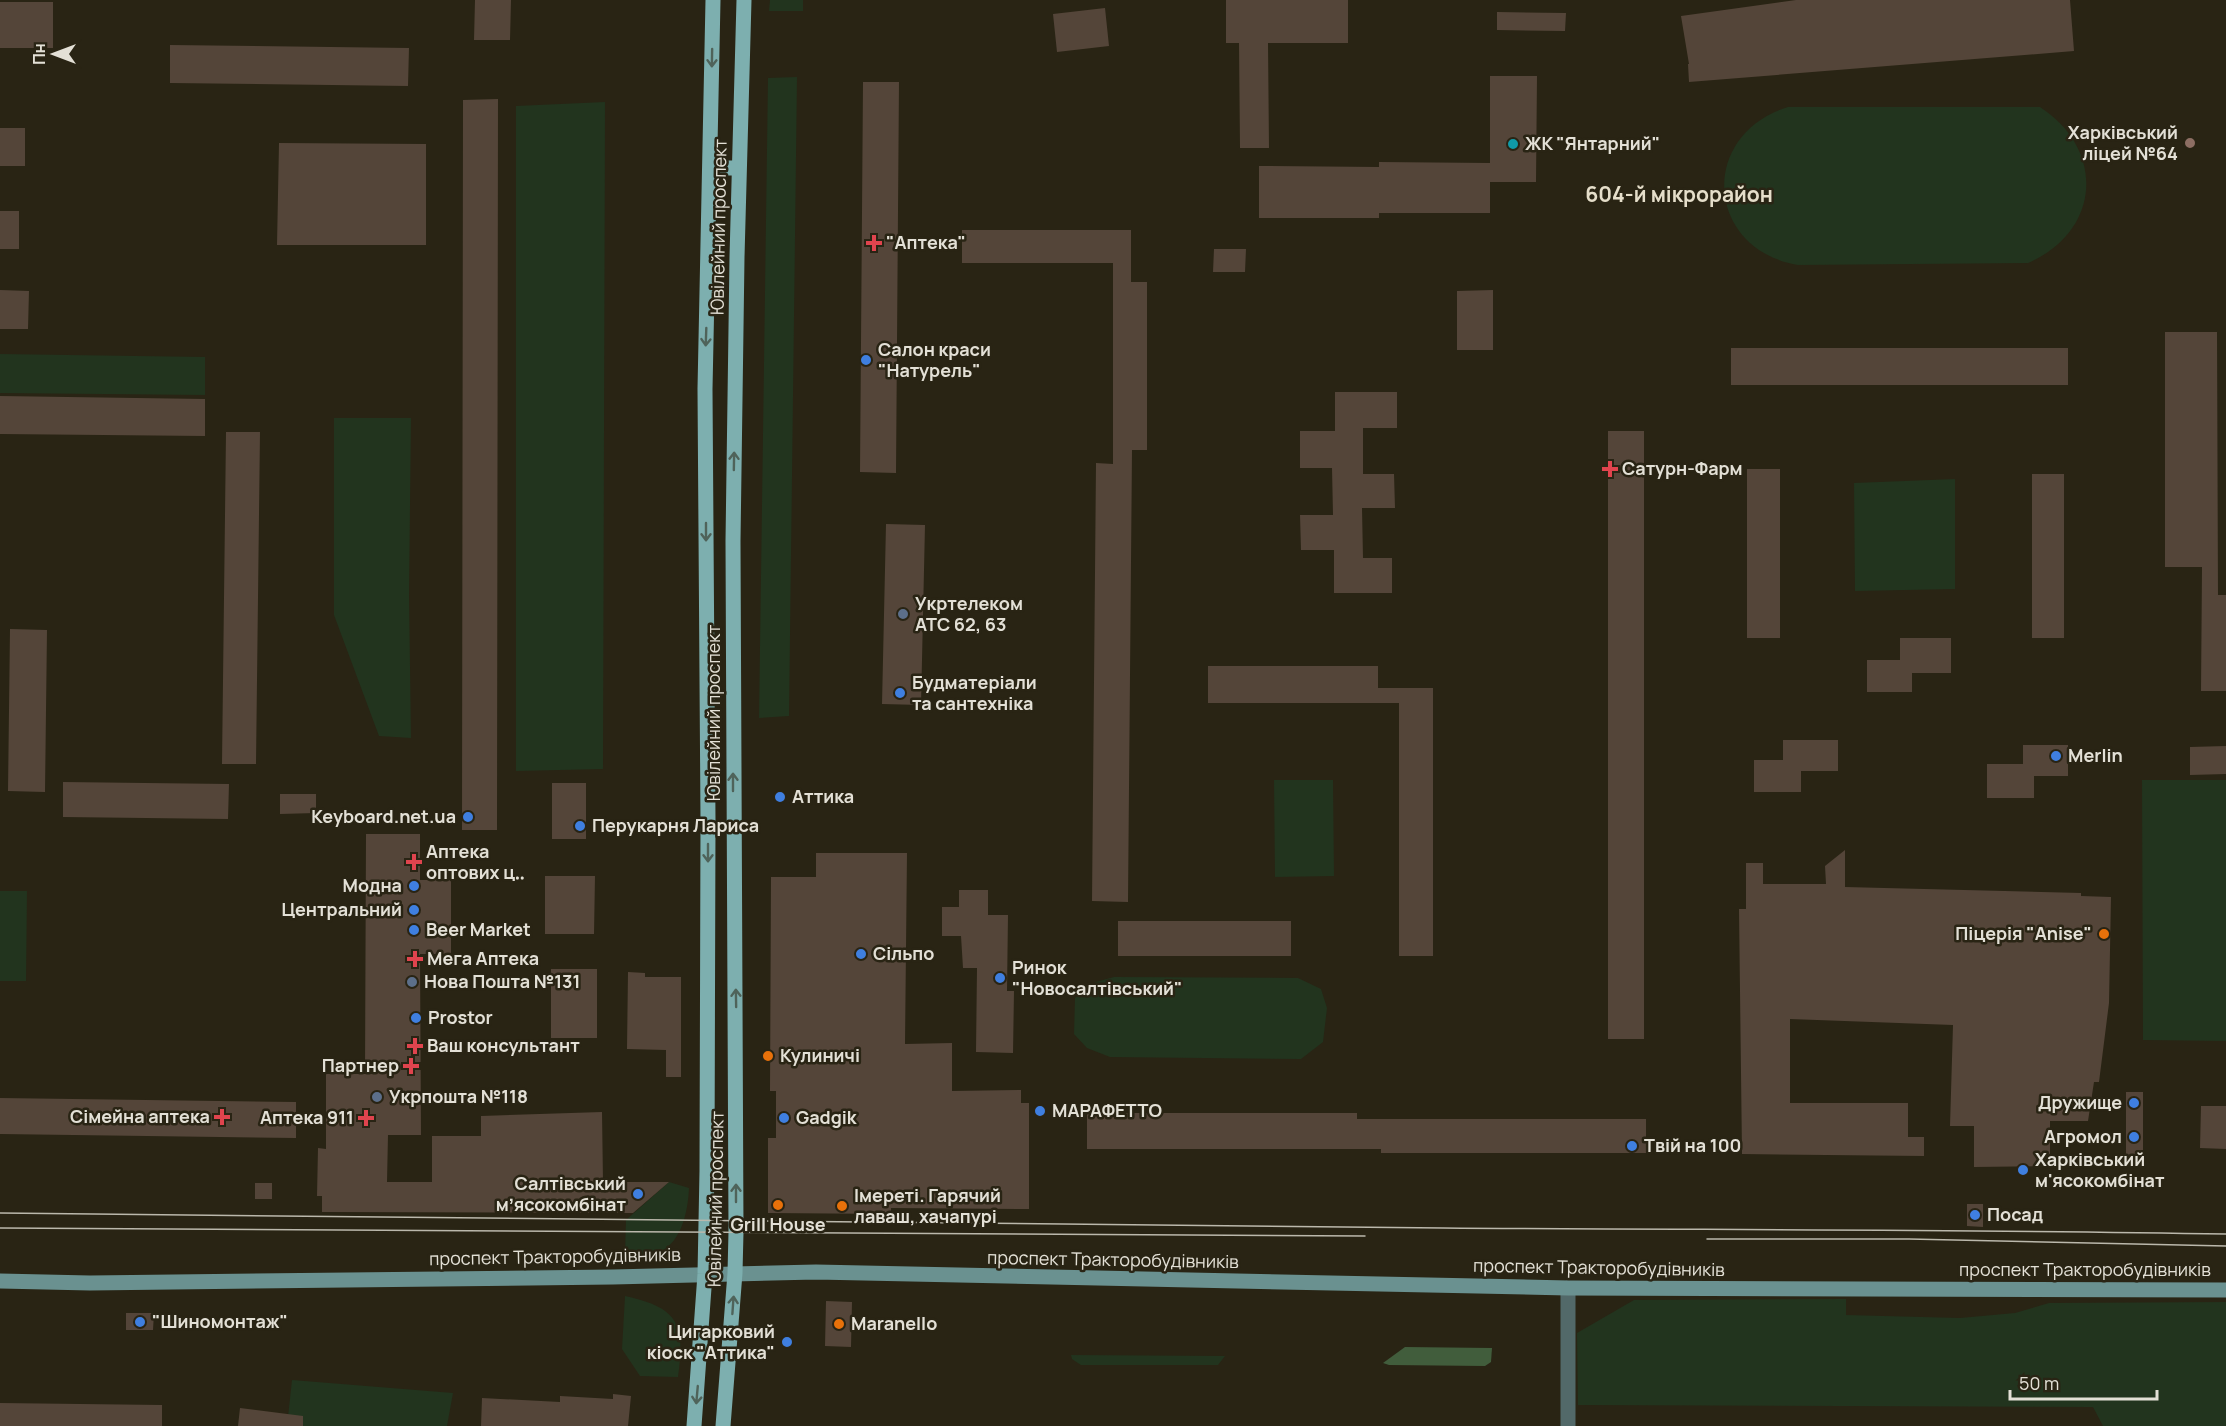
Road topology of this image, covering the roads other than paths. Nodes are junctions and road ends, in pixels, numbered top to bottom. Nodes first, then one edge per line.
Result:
1 (713, 0) edge
2 (744, 0) edge
3 (710, 168) junction
4 (739, 168) junction
5 (735, 1273) junction
6 (705, 1274) junction
7 (0, 1281) edge
8 (1568, 1288) junction
9 (2226, 1290) edge
10 (694, 1426) edge
11 (723, 1426) edge
12 (1568, 1426) edge

1 -> 3 main road, Ювілейний проспект
2 - 4 main road, Ювілейний проспект
3 - 4 main road
3 -> 6 main road, Ювілейний проспект
5 -> 4 main road, Ювілейний проспект
5 - 6 main road, проспект Тракторобудівників
5 - 8 main road, проспект Тракторобудівників
11 -> 5 main road, Ювілейний проспект
6 - 7 main road, проспект Тракторобудівників
6 -> 10 main road, Ювілейний проспект
8 - 9 main road, проспект Тракторобудівників
8 - 12 street

